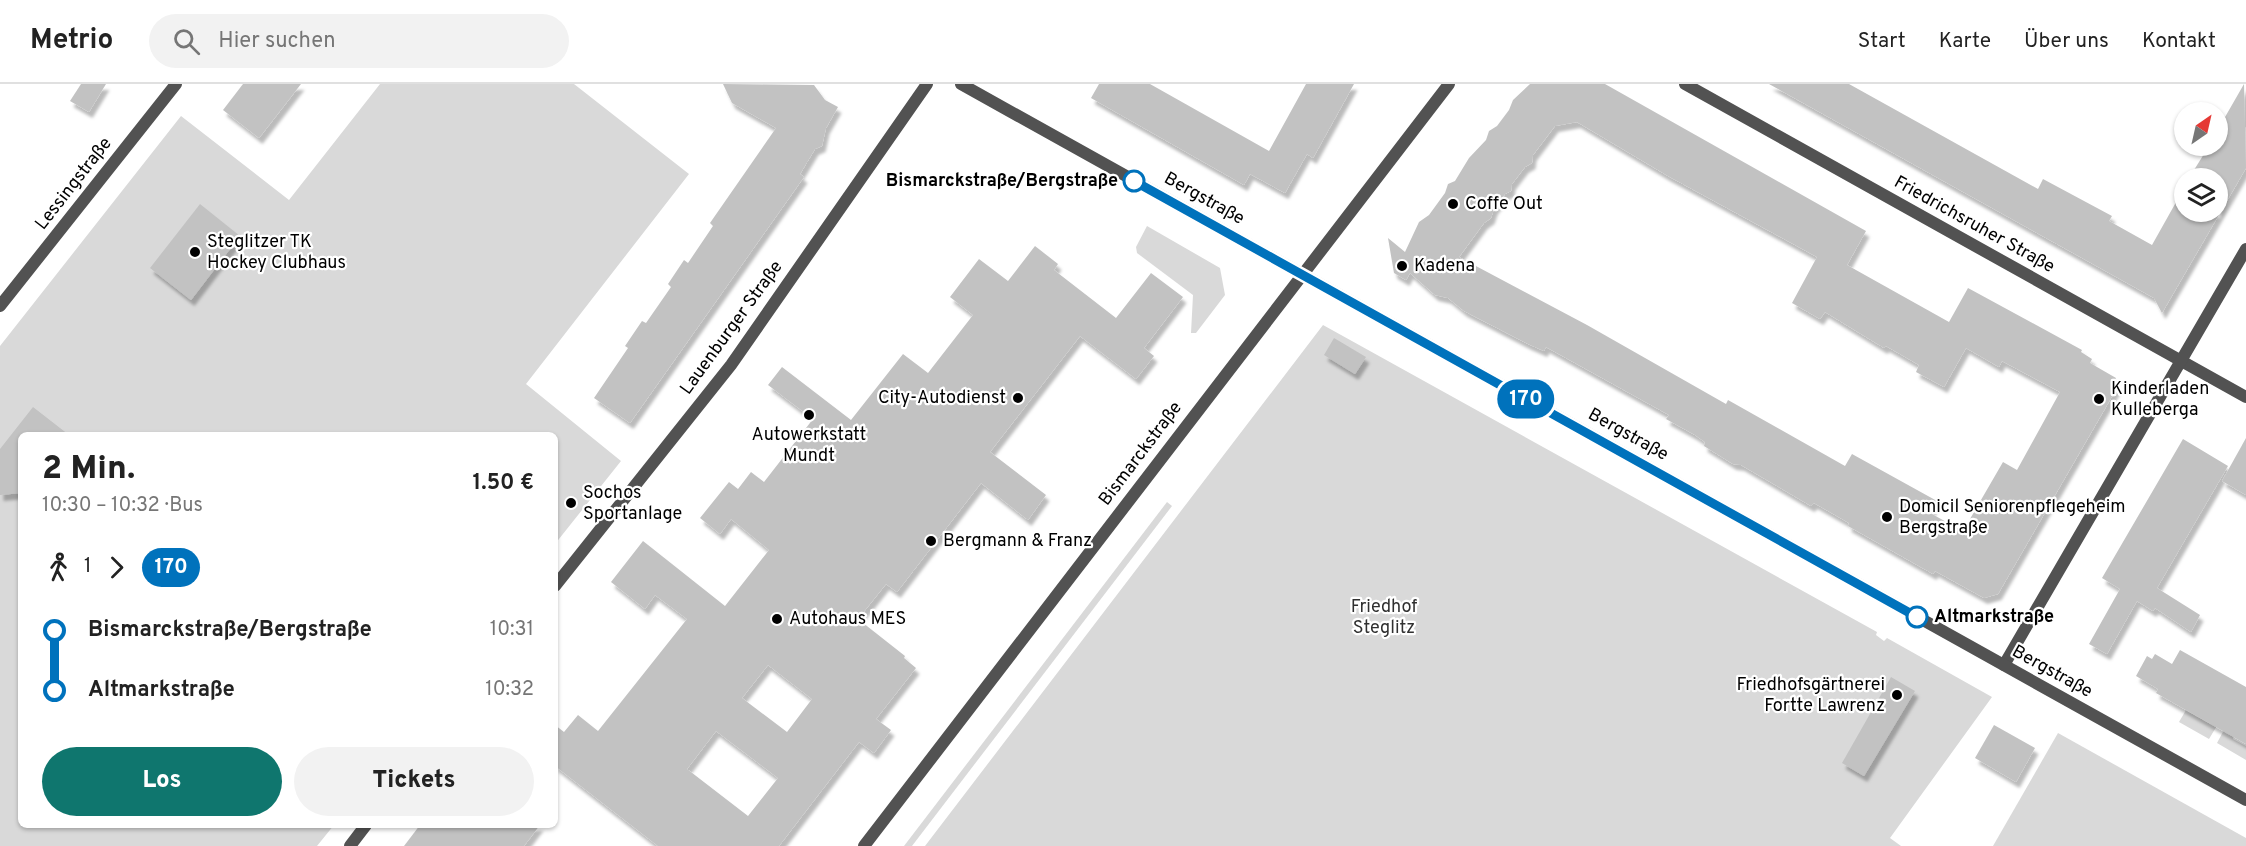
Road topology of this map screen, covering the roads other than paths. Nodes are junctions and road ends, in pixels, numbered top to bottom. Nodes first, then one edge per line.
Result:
1 (176, 84) edge
2 (927, 84) edge
3 (961, 84) edge
4 (1449, 84) edge
5 (1685, 84) edge
6 (2246, 249) edge
7 (1301, 274) junction
8 (0, 306) edge
9 (2181, 361) junction
10 (2246, 397) edge
11 (558, 582) edge
12 (2004, 665) junction
13 (2246, 800) edge
14 (364, 828) edge
15 (350, 846) edge
16 (864, 846) edge

1 - 8 street, Lessingstraße
2 - 11 street, Lauenburger Straße
3 - 7 street, Bergstraße
4 - 7 street, Bismarckstraße
5 - 9 street, Friedrichsruher Straße
6 - 9 street
7 - 12 street, Bergstraße
7 - 16 street, Bismarckstraße
9 - 10 street, Friedrichsruher Straße
9 - 12 street
12 - 13 street, Bergstraße
14 - 15 street

